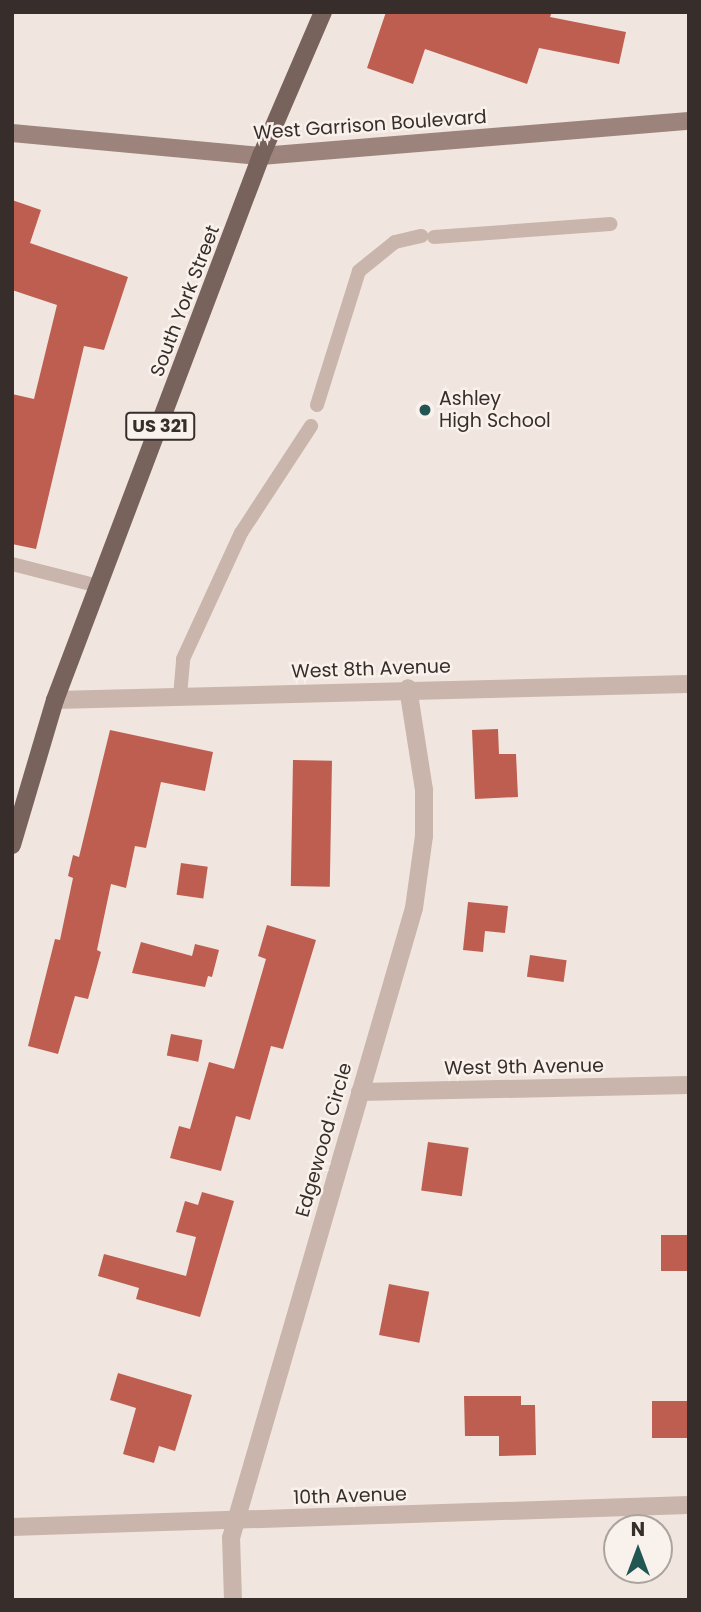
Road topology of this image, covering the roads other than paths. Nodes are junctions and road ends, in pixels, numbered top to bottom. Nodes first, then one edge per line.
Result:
1 (323, 12) edge
2 (689, 121) edge
3 (12, 134) edge
4 (261, 156) junction
5 (611, 224) dead end
6 (317, 405) dead end
7 (311, 426) dead end
8 (12, 564) edge
9 (98, 586) junction
10 (689, 684) edge
11 (408, 688) junction
12 (180, 696) junction
13 (55, 700) junction
14 (12, 845) edge
15 (689, 1085) edge
16 (360, 1092) junction
17 (689, 1505) edge
18 (236, 1520) junction
19 (12, 1527) edge
20 (233, 1600) edge

1 - 4 main road, South York Street / US 321
2 - 4 main road, West Garrison Boulevard
3 - 4 main road, West Garrison Boulevard
4 - 9 main road, South York Street / US 321
5 - 6 lane
7 - 12 lane
8 - 9 lane
9 - 13 main road, South York Street / US 321
10 - 11 street, West 8th Avenue
11 - 12 street, West 8th Avenue
11 - 16 street, Edgewood Circle
12 - 13 street, West 8th Avenue
13 - 14 main road, South York Street / US 321
15 - 16 street, West 9th Avenue
16 - 18 street, Edgewood Circle
17 - 18 street, 10th Avenue
18 - 19 street, 10th Avenue
18 - 20 street, Edgewood Circle

